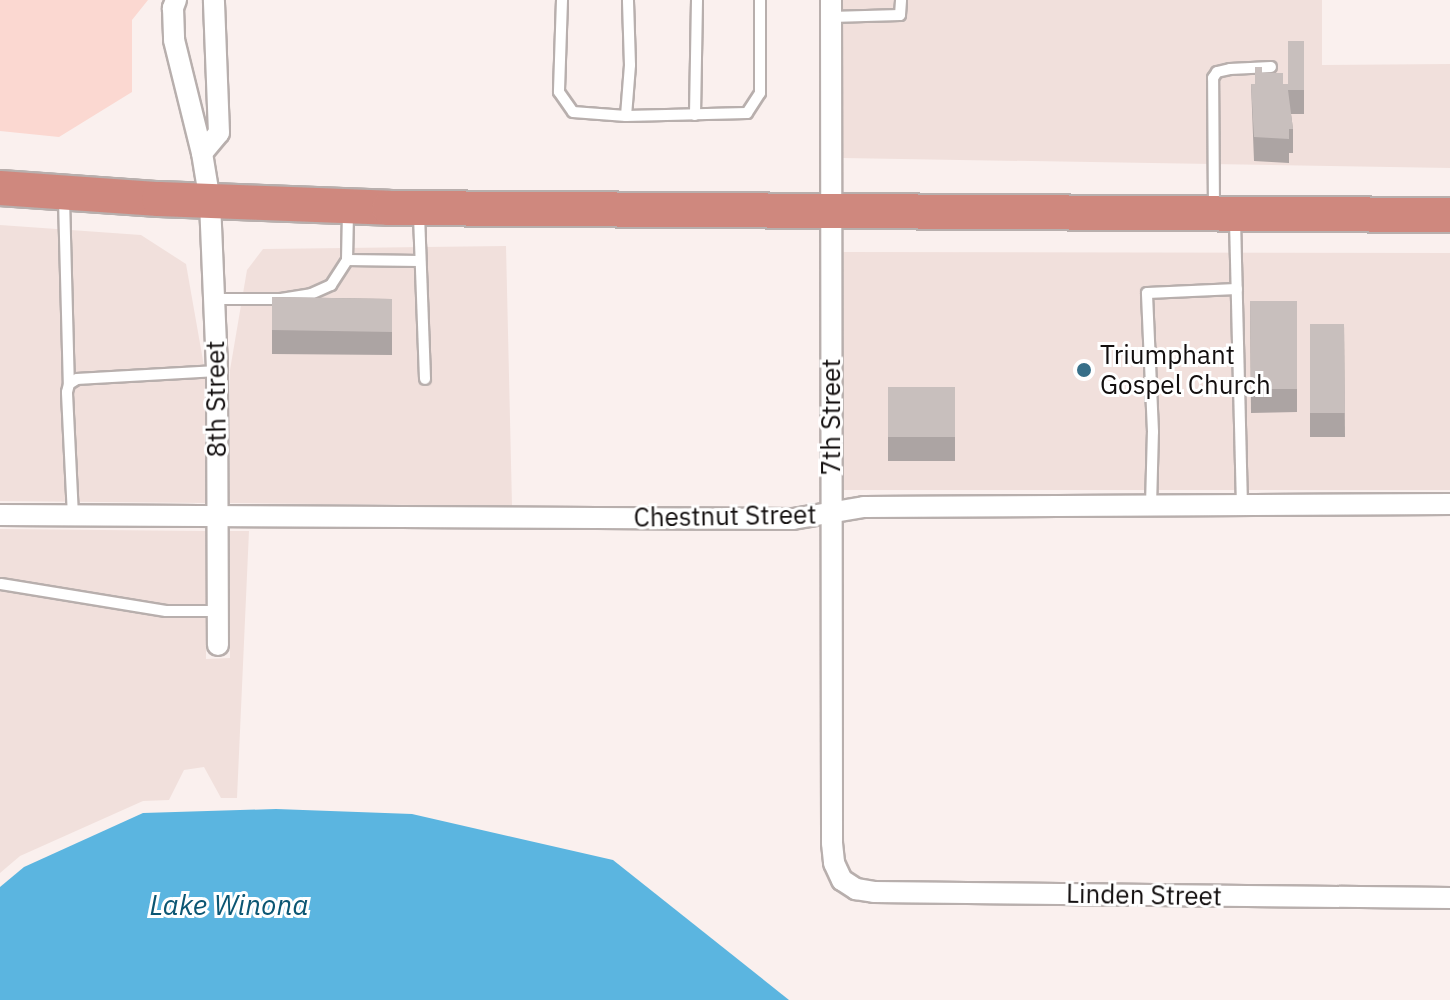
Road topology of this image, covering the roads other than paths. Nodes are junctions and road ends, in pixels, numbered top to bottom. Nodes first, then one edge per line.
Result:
1 (176, 0) edge
2 (214, 0) edge
3 (562, 0) edge
4 (628, 0) edge
5 (697, 0) edge
6 (760, 0) edge
7 (901, 0) edge
8 (831, 8) edge
9 (1271, 67) dead end
10 (695, 115) junction
11 (626, 116) junction
12 (202, 153) junction
13 (0, 188) edge
14 (64, 194) junction
15 (210, 202) junction
16 (348, 208) junction
17 (419, 209) junction
18 (830, 214) junction
19 (1224, 214) junction
20 (1450, 215) edge
21 (347, 260) junction
22 (420, 261) junction
23 (1237, 289) junction
24 (214, 299) junction
25 (217, 371) junction
26 (425, 379) dead end
27 (69, 384) junction
28 (1450, 504) edge
29 (1151, 506) junction
30 (1242, 506) junction
31 (831, 514) junction
32 (0, 515) edge
33 (73, 516) junction
34 (218, 517) junction
35 (1, 584) edge
36 (218, 611) junction
37 (218, 645) dead end
38 (842, 880) joint
39 (1450, 898) edge

1 - 12 street, 8th Street
2 - 12 street
3 - 11 lane
4 - 11 lane
5 - 10 lane
6 - 10 lane
7 - 8 lane
8 - 18 street, 7th Street
9 - 19 lane
10 - 11 lane
12 - 15 street, 8th Street
13 - 14 highway
14 - 15 highway
14 - 27 lane
15 - 16 highway
15 - 24 street, 8th Street
16 - 17 highway
16 - 21 lane
17 - 18 highway
17 - 22 lane
18 - 19 highway
18 - 31 street, 7th Street
19 - 20 highway
19 - 23 lane
21 - 22 lane
21 - 24 lane
22 - 26 lane
23 - 29 lane
23 - 30 lane
24 - 25 street, 8th Street
25 - 27 lane
25 - 34 street, 8th Street
27 - 33 lane
28 - 30 street, Chestnut Street
29 - 30 street, Chestnut Street
29 - 31 street, Chestnut Street
31 - 34 street, Chestnut Street
31 - 38 street, 7th Street
32 - 33 street, Chestnut Street
33 - 34 street, Chestnut Street
34 - 36 street, 8th Street
35 - 36 lane
36 - 37 street, 8th Street
38 - 39 street, Linden Street

